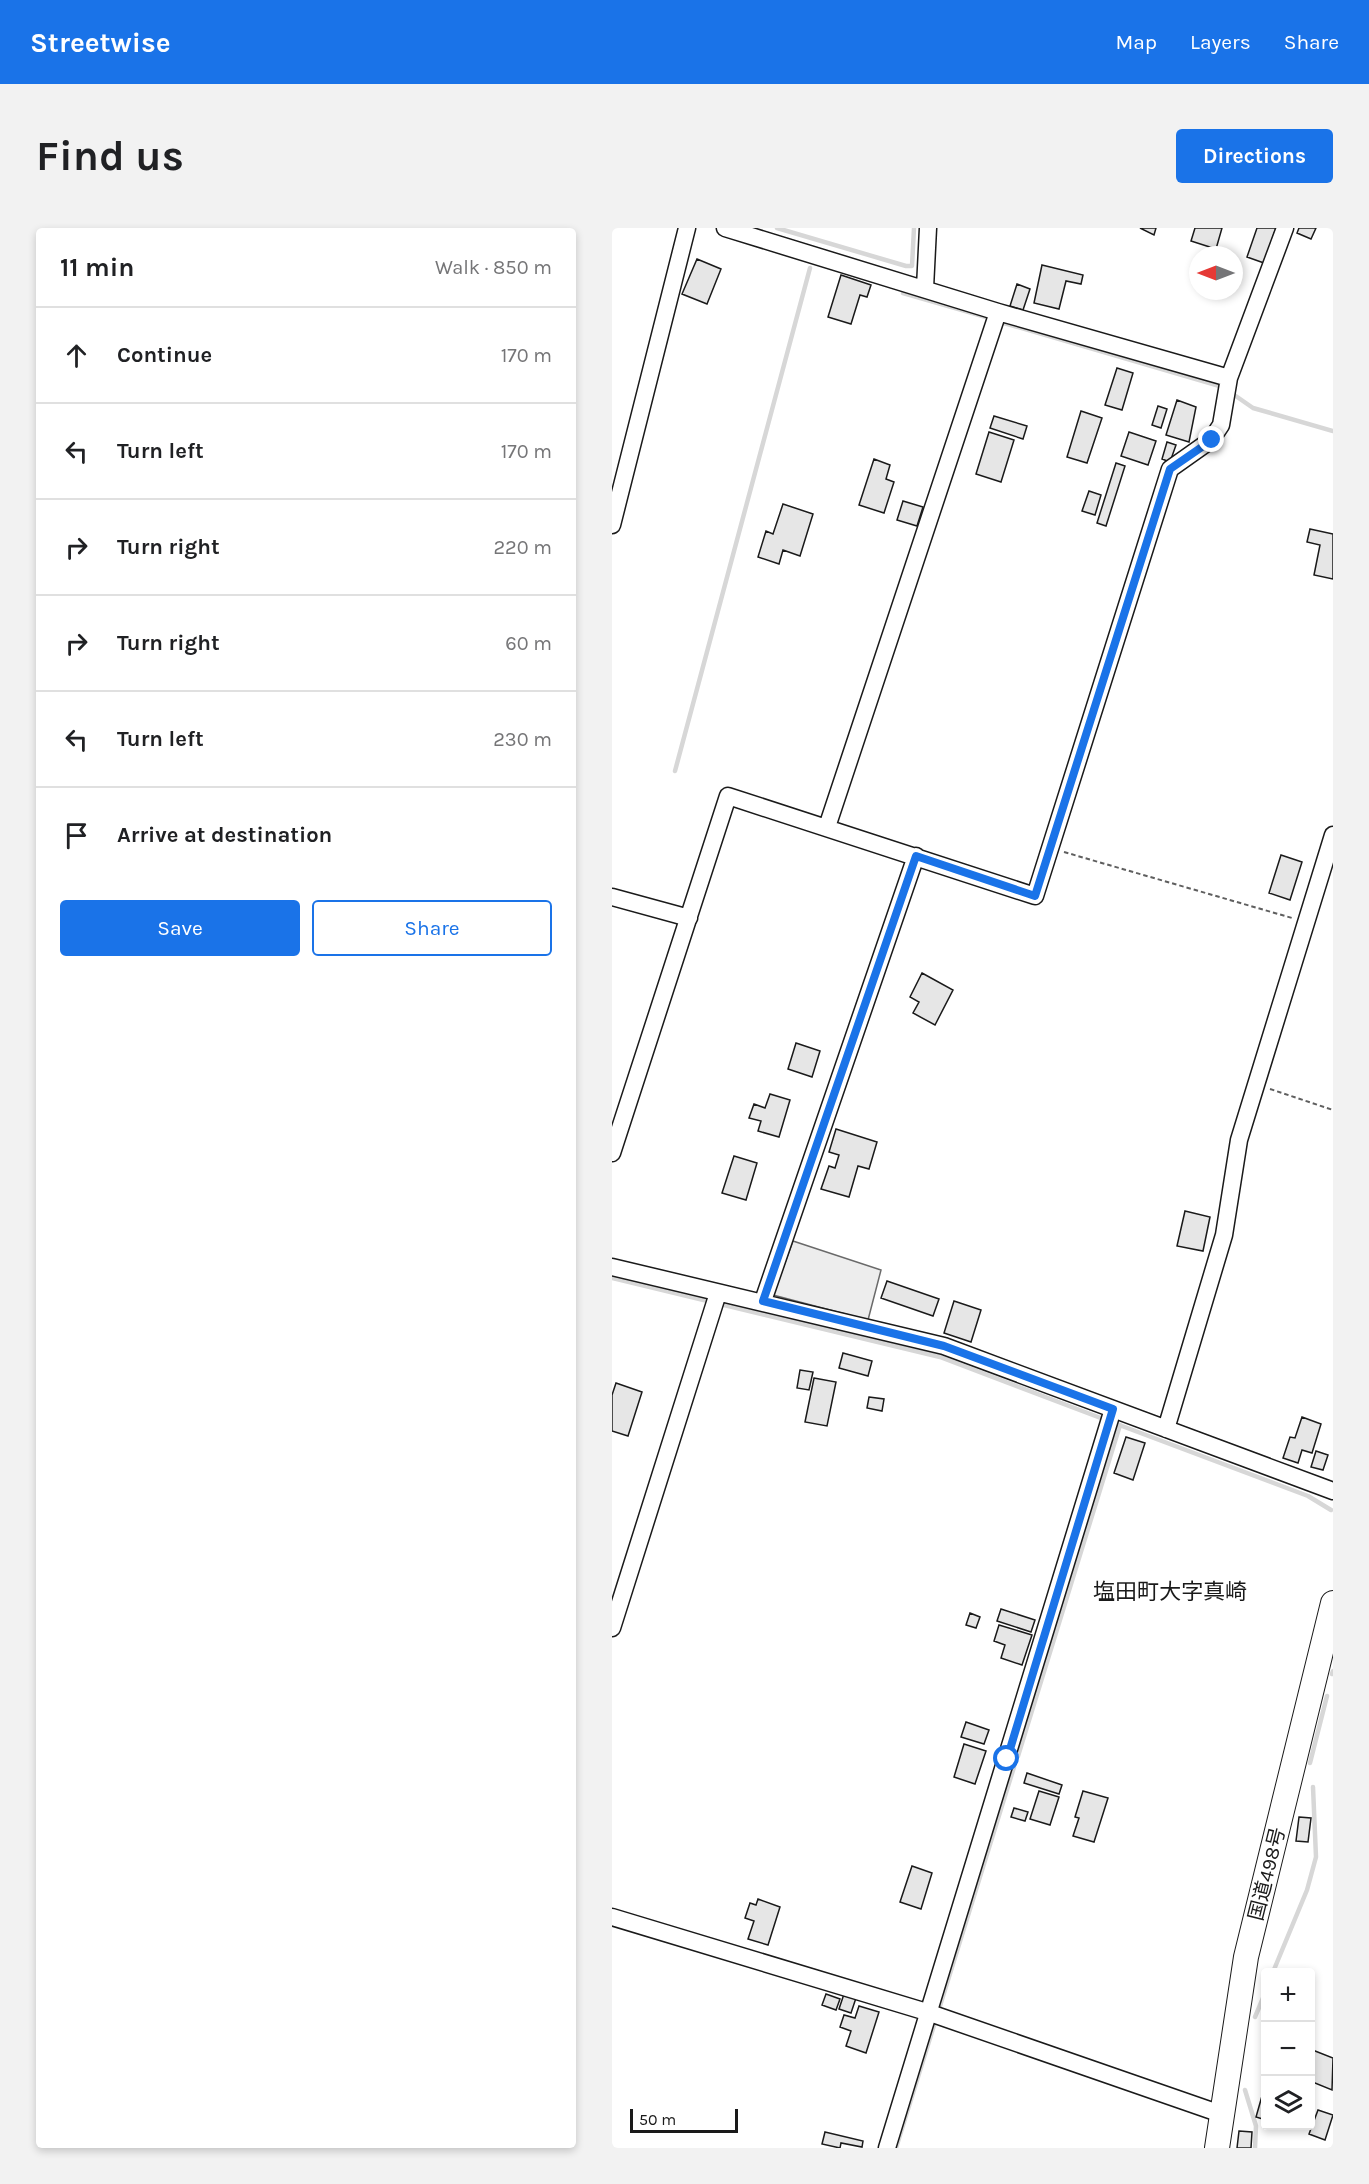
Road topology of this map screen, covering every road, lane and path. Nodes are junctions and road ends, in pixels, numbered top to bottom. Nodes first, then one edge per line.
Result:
1 (687, 228) edge
2 (725, 228) edge
3 (928, 228) edge
4 (1285, 228) edge
5 (925, 288) junction
6 (998, 312) junction
7 (1229, 378) junction
8 (612, 525) edge
9 (827, 827) junction
10 (1333, 835) edge
11 (1050, 848) junction
12 (916, 856) junction
13 (612, 897) edge
14 (689, 918) junction
15 (1306, 922) junction
16 (1256, 1084) junction
17 (1333, 1110) edge
18 (612, 1153) edge
19 (612, 1267) edge
20 (718, 1293) junction
21 (763, 1301) junction
22 (1113, 1409) junction
23 (1166, 1429) junction
24 (1333, 1491) edge
25 (1333, 1603) edge
26 (612, 1628) edge
27 (612, 1917) edge
28 (930, 2013) junction
29 (1221, 2114) junction
30 (887, 2148) edge
31 (1217, 2148) edge

1 - 8 street
2 - 5 street
3 - 5 street
4 - 7 street
5 - 6 street
6 - 7 street
6 - 9 street
7 - 11 street
9 - 12 street
9 - 14 street
10 - 15 street
11 - 12 street
11 - 15 path
12 - 21 street
13 - 14 street
14 - 18 street
15 - 16 street
16 - 17 path
16 - 23 street
19 - 20 street
20 - 21 street
20 - 26 street
21 - 22 street
22 - 23 street
22 - 28 street
23 - 24 street
25 - 29 highway, 国道498号
27 - 28 street
28 - 29 street
28 - 30 street
29 - 31 highway, 国道498号

